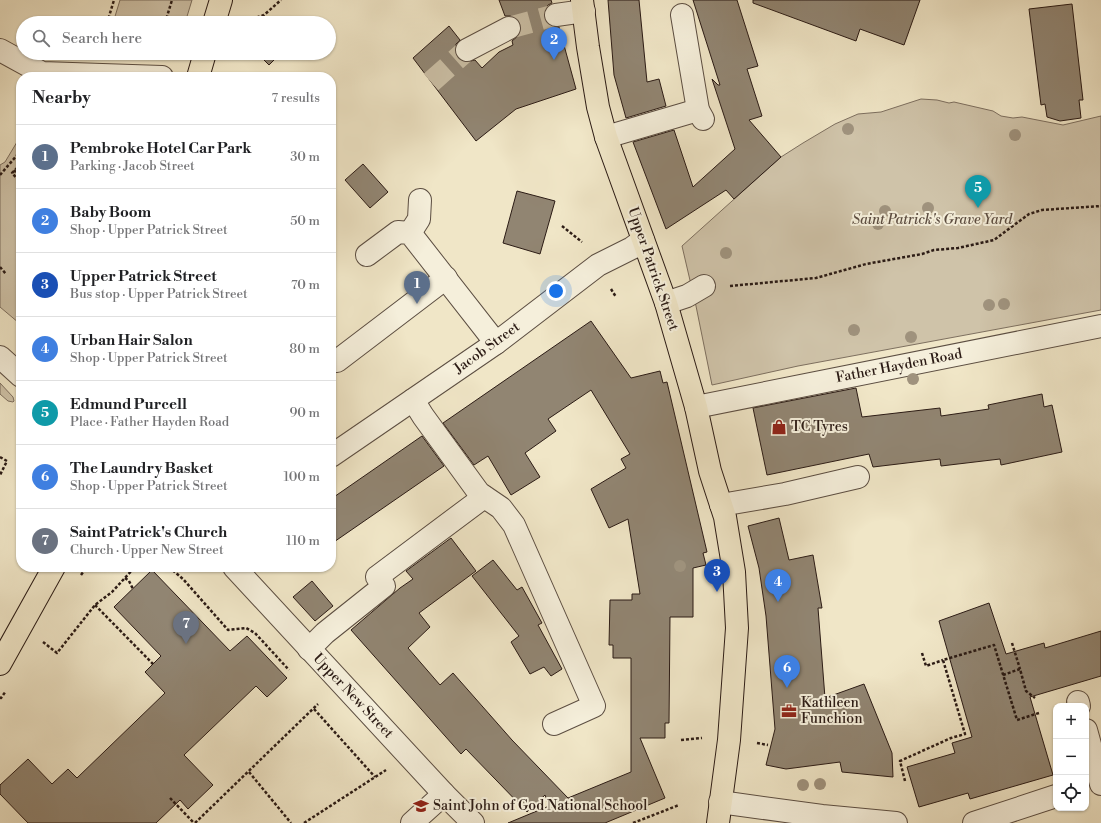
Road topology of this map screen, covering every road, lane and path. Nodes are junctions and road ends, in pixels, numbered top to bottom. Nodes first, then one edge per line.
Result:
1 (114, 0) edge
2 (172, 0) edge
3 (221, 0) edge
4 (281, 0) edge
5 (583, 5) edge
6 (556, 15) tunnel mouth
7 (682, 15) dead end
8 (109, 16) edge
9 (167, 16) edge
10 (216, 16) edge
11 (261, 16) edge
12 (509, 28) tunnel mouth
13 (0, 50) edge
14 (467, 50) tunnel mouth
15 (16, 59) edge
16 (18, 60) edge
17 (203, 60) edge
18 (40, 72) edge
19 (199, 72) edge
20 (606, 137) junction
21 (16, 156) edge
22 (14, 170) joint
23 (16, 172) edge
24 (0, 175) edge
25 (16, 177) edge
26 (420, 200) dead end
27 (1101, 206) edge
28 (562, 226) dead end
29 (410, 233) junction
30 (643, 240) junction
31 (585, 245) dead end
32 (367, 254) dead end
33 (0, 267) edge
34 (6, 274) dead end
35 (446, 278) junction
36 (704, 286) joint
37 (666, 303) junction
38 (1101, 326) edge
39 (496, 343) junction
40 (0, 356) edge
41 (337, 361) dead end
42 (16, 371) edge
43 (413, 400) junction
44 (696, 407) junction
45 (336, 453) edge
46 (0, 457) edge
47 (0, 475) edge
48 (858, 477) dead end
49 (484, 497) junction
50 (721, 505) junction
51 (51, 572) edge
52 (130, 572) edge
53 (175, 572) edge
54 (244, 572) edge
55 (125, 578) junction
56 (133, 588) dead end
57 (95, 605) junction
58 (41, 640) dead end
59 (1012, 643) dead end
60 (309, 649) junction
61 (922, 653) dead end
62 (943, 660) junction
63 (0, 664) edge
64 (153, 664) dead end
65 (1020, 669) junction
66 (289, 670) dead end
67 (1003, 675) junction
68 (5, 692) dead end
69 (0, 697) edge
70 (1034, 698) dead end
71 (318, 704) dead end
72 (314, 709) junction
73 (1039, 713) dead end
74 (554, 724) dead end
75 (703, 738) dead end
76 (1088, 739) edge
77 (681, 740) dead end
78 (389, 768) dead end
79 (249, 772) junction
80 (375, 777) junction
81 (905, 781) dead end
82 (1096, 784) edge
83 (444, 794) junction
84 (1053, 797) edge
85 (170, 798) dead end
86 (679, 805) dead end
87 (719, 813) edge
88 (195, 823) edge
89 (291, 823) edge
90 (304, 823) edge
91 (412, 823) edge
92 (473, 823) edge
93 (634, 823) edge
94 (896, 823) edge
95 (974, 823) edge

1 - 8 path
2 - 9 path
3 - 10 main road
4 - 11 path
5 - 6 street
5 - 20 main road, Upper Patrick Street
7 - 20 street
12 - 14 street
13 - 15 street
16 - 18 street
17 - 19 main road
20 - 30 main road, Upper Patrick Street
21 - 24 path
22 - 23 path
22 - 25 path
26 - 29 street
27 - 36 path
28 - 31 path
29 - 32 street
29 - 35 street
30 - 37 main road, Upper Patrick Street
30 - 39 street, Jacob Street
33 - 34 path
35 - 39 street
35 - 41 street
36 - 37 street
37 - 44 main road, Upper Patrick Street
38 - 44 street, Father Hayden Road
39 - 43 street, Jacob Street
40 - 42 street
43 - 45 street, Jacob Street
43 - 49 street
44 - 50 main road, Upper Patrick Street
46 - 47 path
48 - 50 street
49 - 60 street
49 - 74 street
50 - 87 main road, Upper Patrick Street
51 - 63 main road
52 - 55 path
53 - 66 path
54 - 60 street, Upper New Street
55 - 56 path
55 - 57 path
57 - 58 path
57 - 64 path
59 - 65 path
60 - 83 street, Upper New Street
61 - 62 path
62 - 67 path
62 - 81 path
65 - 67 path
65 - 70 path
67 - 73 path
68 - 69 path
71 - 72 path
72 - 79 path
72 - 80 path
75 - 77 path
76 - 82 street
78 - 80 path
79 - 88 path
79 - 89 path
80 - 90 path
83 - 91 street
83 - 92 street, Upper New Street
84 - 95 street
85 - 88 path
86 - 93 path
87 - 94 street

